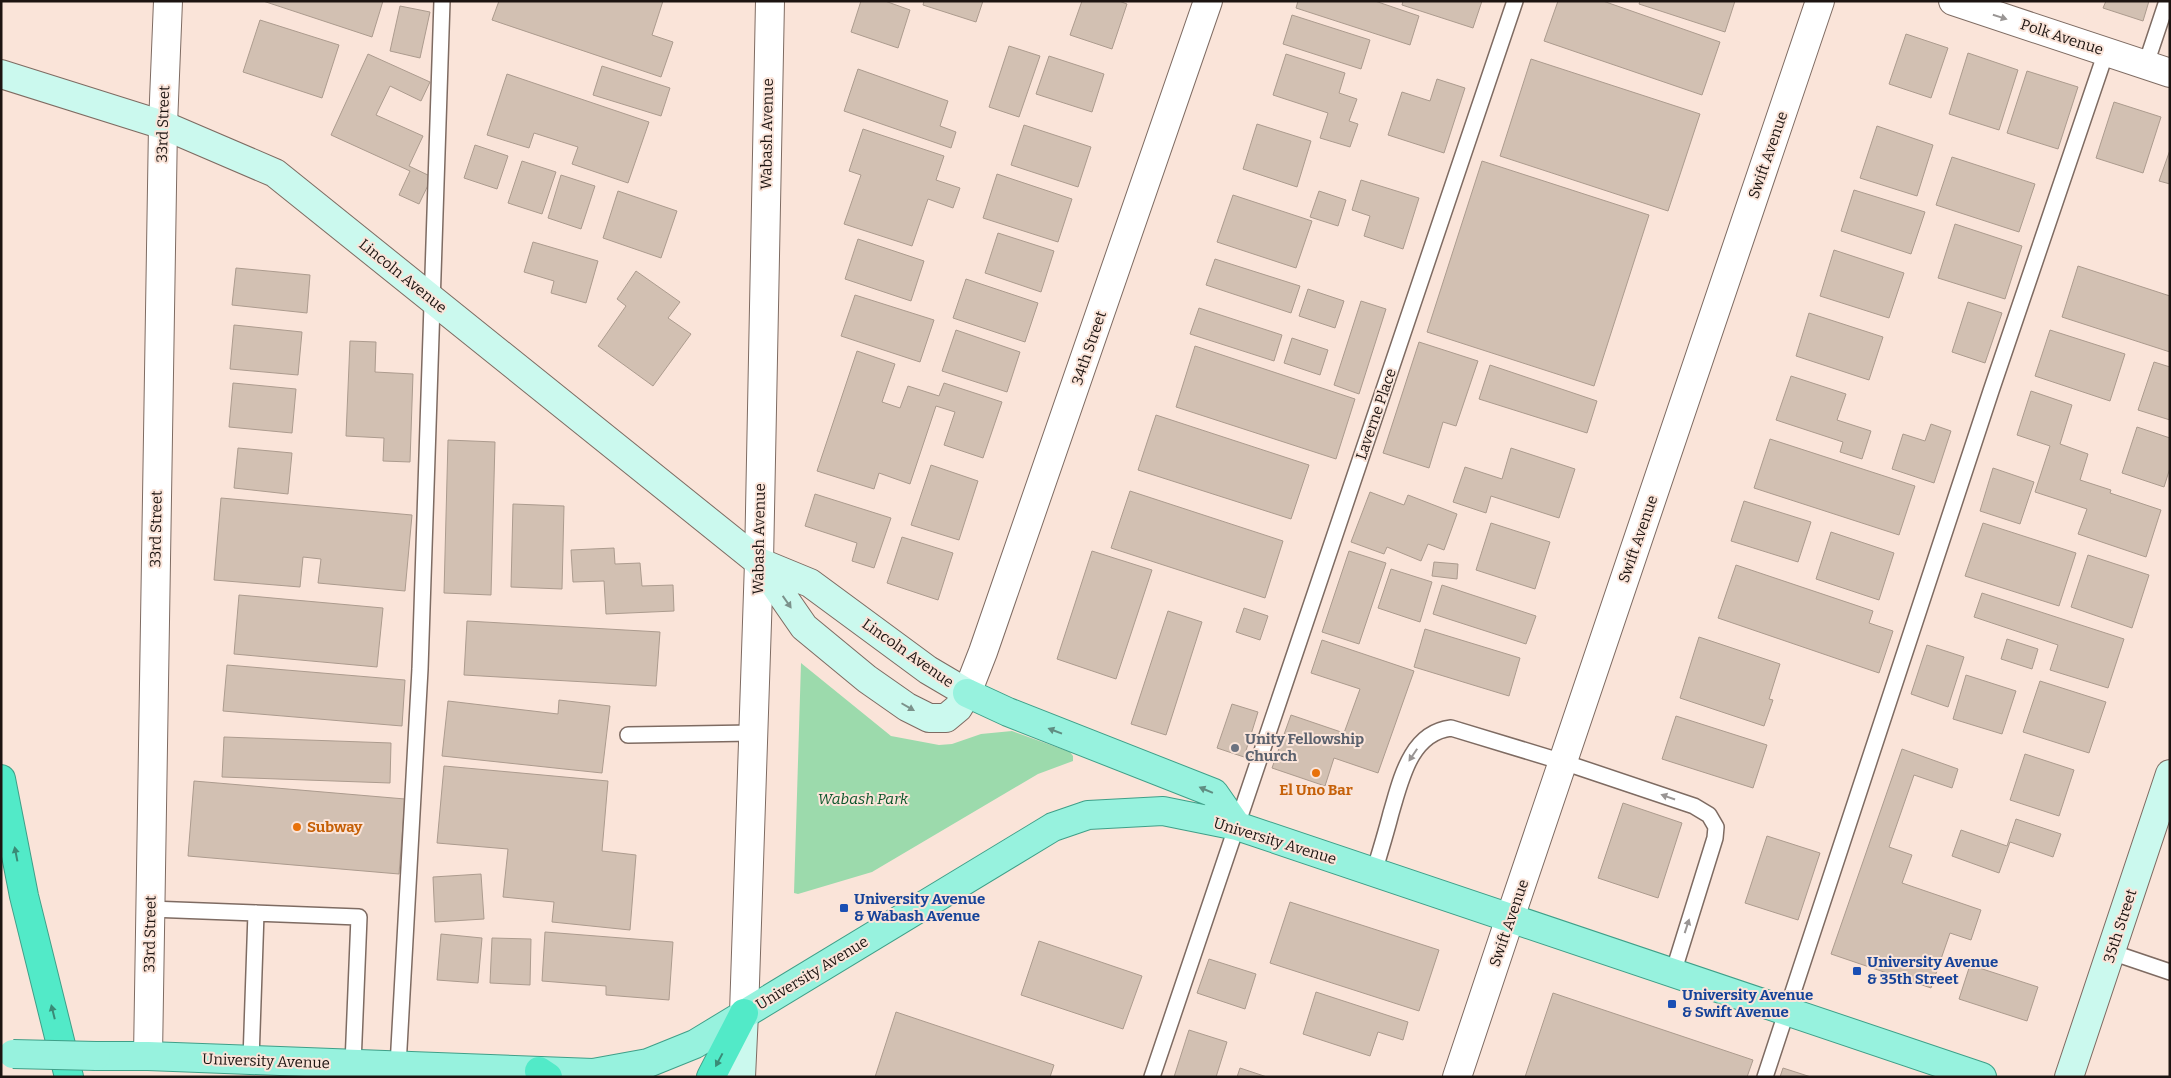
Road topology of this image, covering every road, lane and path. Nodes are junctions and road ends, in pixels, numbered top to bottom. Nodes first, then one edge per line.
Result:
1 (168, 1) edge
2 (442, 1) edge
3 (770, 1) edge
4 (1208, 1) edge
5 (1515, 1) edge
6 (1820, 1) edge
7 (1953, 1) edge
8 (2167, 1) edge
9 (2106, 52) junction
10 (2158, 68) edge
11 (1, 74) edge
12 (163, 125) junction
13 (434, 300) junction
14 (759, 562) junction
15 (967, 693) junction
16 (753, 734) junction
17 (628, 735) dead end
18 (1563, 762) junction
19 (2170, 774) edge
20 (1, 778) edge
21 (1237, 826) junction
22 (1374, 872) junction
23 (150, 909) junction
24 (256, 913) junction
25 (1510, 918) junction
26 (2111, 952) junction
27 (2170, 972) edge
28 (1673, 973) junction
29 (1787, 1011) junction
30 (744, 1013) junction
31 (1, 1053) edge
32 (148, 1056) junction
33 (251, 1060) junction
34 (353, 1064) junction
35 (398, 1066) junction
36 (298, 1069) edge
37 (467, 1073) edge
38 (543, 1074) edge
39 (69, 1077) edge
40 (711, 1077) edge
41 (741, 1077) edge
42 (1152, 1077) edge
43 (1457, 1077) edge
44 (1765, 1077) edge
45 (1982, 1077) edge
46 (2070, 1077) edge

1 - 12 street, 33rd Street
2 - 13 lane
3 - 14 street, Wabash Avenue
4 - 15 street, 34th Street
5 - 21 lane, Laverne Place
6 - 18 street, Swift Avenue
7 -> 9 street, Polk Avenue
8 - 10 lane
9 - 10 street, Polk Avenue
9 - 29 lane
11 - 12 main road, Lincoln Avenue
12 - 13 main road, Lincoln Avenue
12 - 23 street, 33rd Street
13 - 14 main road, Lincoln Avenue
13 - 35 lane
14 - 15 main road, Lincoln Avenue
14 -> 15 main road, Lincoln Avenue
14 - 16 street, Wabash Avenue
21 -> 15 main road
16 - 17 lane
16 - 30 street, Wabash Avenue
18 -> 22 lane
18 - 25 street, Swift Avenue
28 -> 18 lane
19 - 26 main road, 35th Street
39 -> 20 highway
21 - 22 main road, University Avenue
21 - 30 main road, University Avenue
21 - 42 lane, Laverne Place
22 - 25 main road, University Avenue
23 - 24 lane
23 - 32 street, 33rd Street
24 - 33 lane
24 - 34 lane
25 - 28 main road, University Avenue
25 - 43 street, Swift Avenue
26 - 27 lane
26 - 46 main road, 35th Street
28 - 29 main road, University Avenue
29 - 44 lane
29 - 45 main road, University Avenue
30 - 38 main road, University Avenue
30 -> 40 highway
30 - 41 main road, Wabash Avenue
31 - 32 main road, University Avenue, bridge
32 - 33 main road, University Avenue
33 - 36 main road, University Avenue
34 - 35 main road, University Avenue
34 - 36 main road, University Avenue
35 - 37 main road, University Avenue
37 - 38 main road, University Avenue

